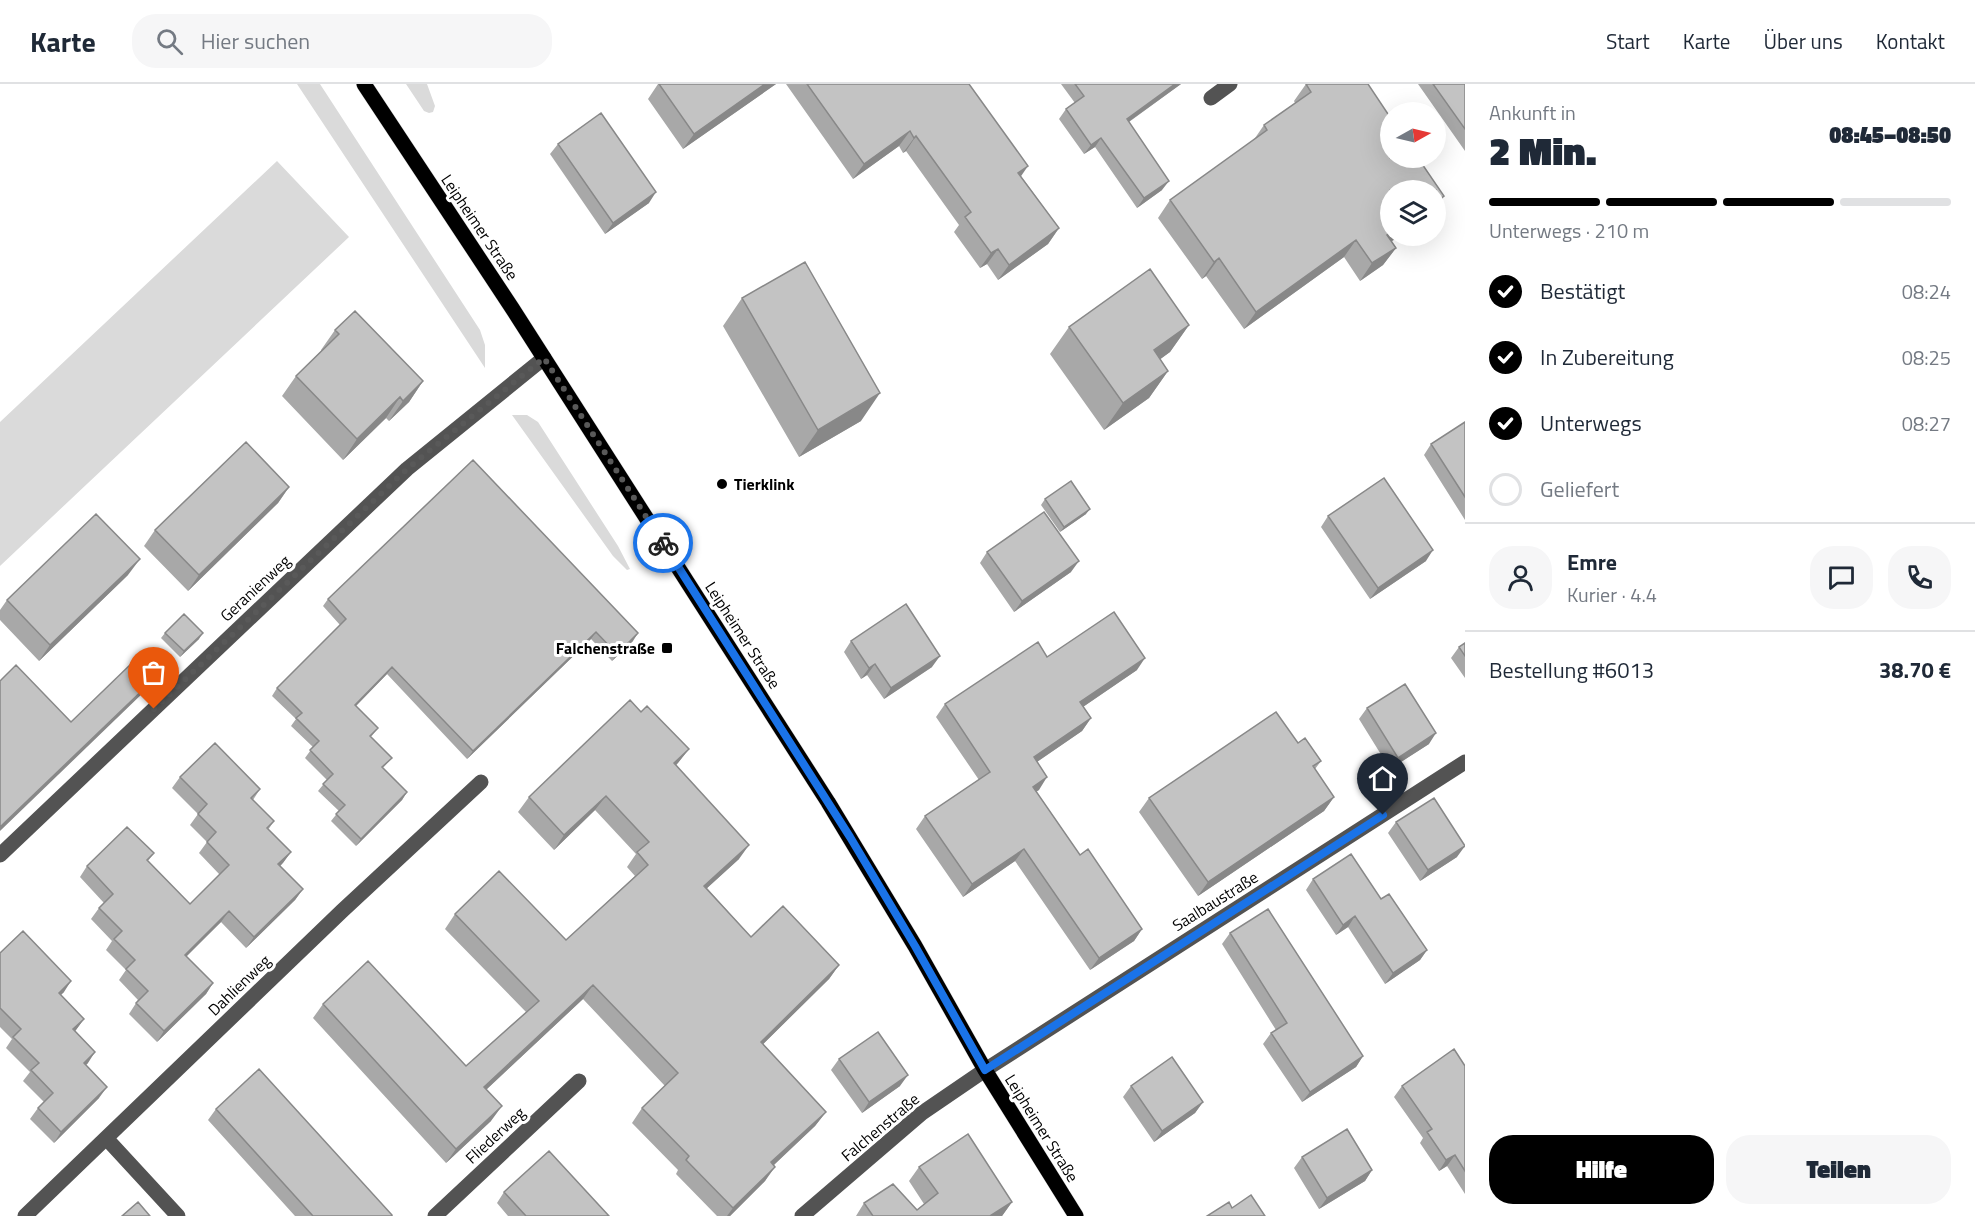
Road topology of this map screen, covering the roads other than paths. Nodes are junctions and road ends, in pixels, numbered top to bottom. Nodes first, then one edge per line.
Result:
1 (364, 84) edge
2 (1230, 84) edge
3 (1211, 98) dead end
4 (544, 358) junction
5 (1465, 762) edge
6 (481, 782) dead end
7 (0, 855) edge
8 (985, 1070) junction
9 (579, 1081) dead end
10 (106, 1138) junction
11 (25, 1216) edge
12 (178, 1216) edge
13 (435, 1216) edge
14 (802, 1216) edge
15 (1076, 1216) edge

1 - 4 main road, Leipheimer Straße
2 - 3 street
4 - 7 street, Geranienweg
4 - 8 main road, Leipheimer Straße
5 - 8 street, Saalbaustraße
6 - 10 street, Dahlienweg
8 - 14 street, Falchenstraße
8 - 15 main road, Leipheimer Straße
9 - 13 street, Fliederweg
10 - 11 street, Dahlienweg
10 - 12 street

